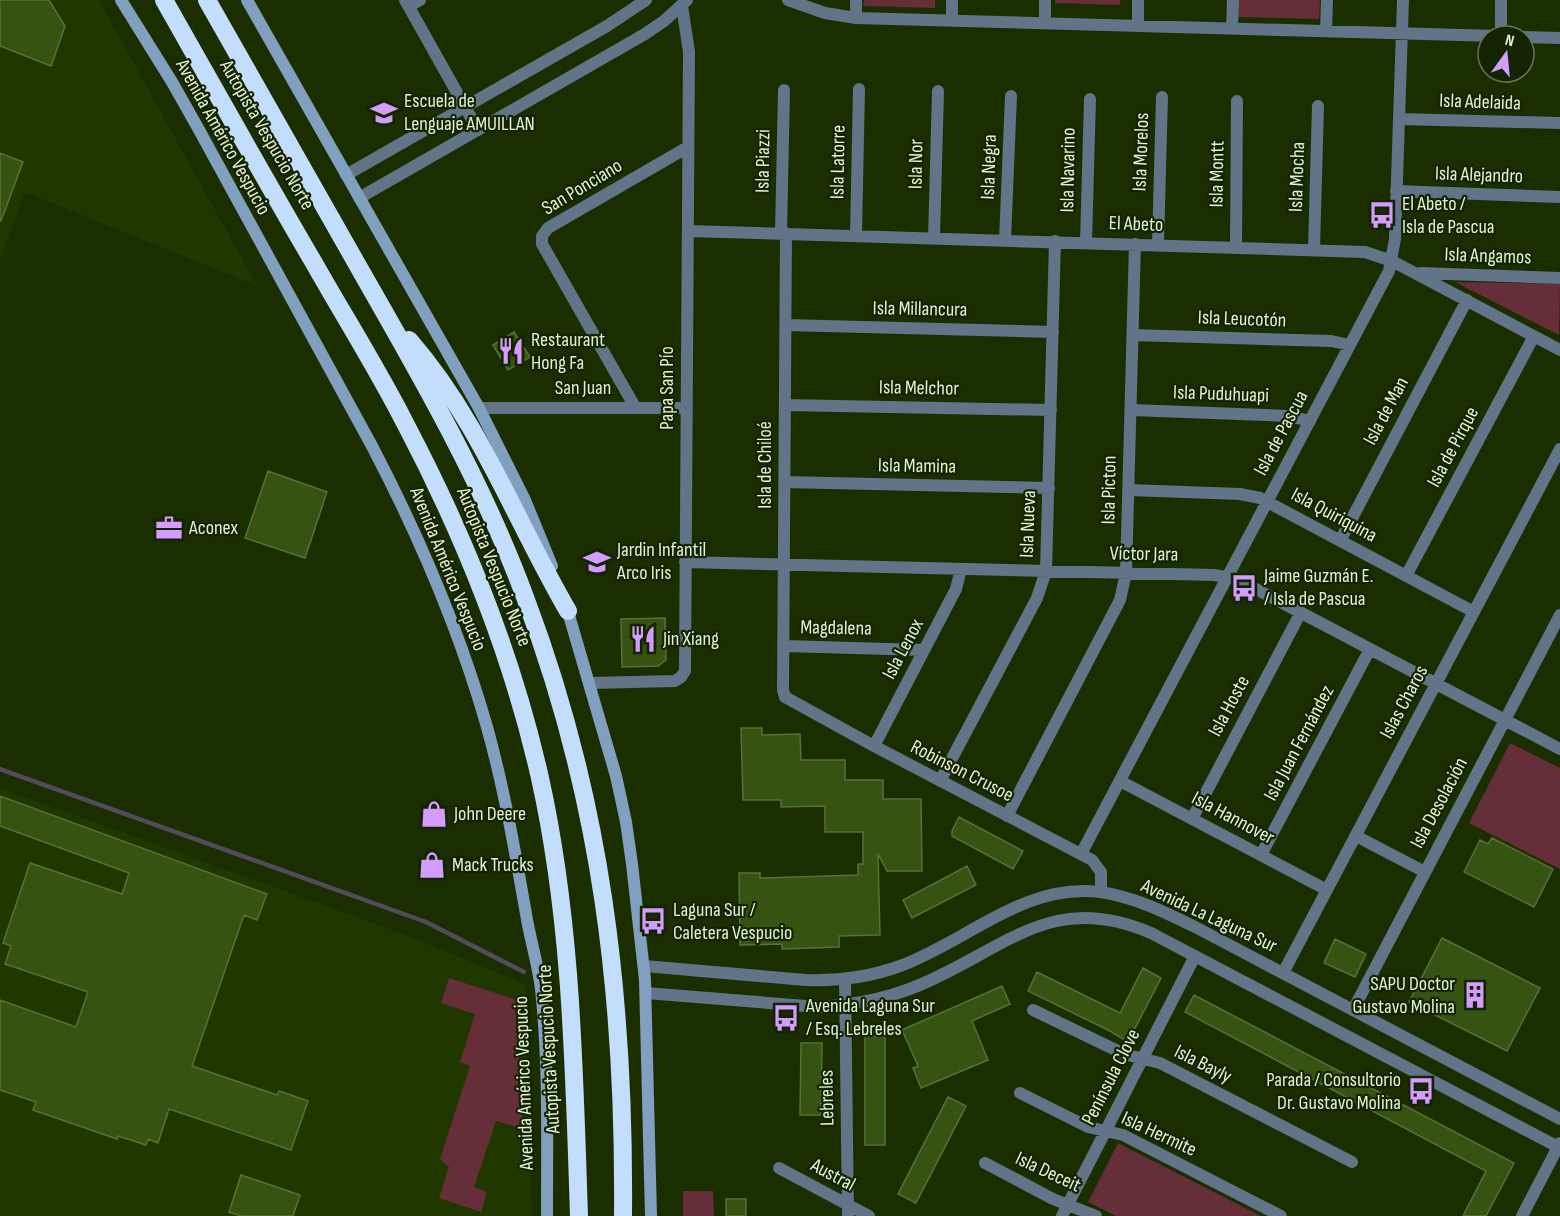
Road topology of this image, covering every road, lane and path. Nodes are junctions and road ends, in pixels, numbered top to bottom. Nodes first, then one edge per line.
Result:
1 (121, 0) edge
2 (164, 0) edge
3 (207, 0) edge
4 (247, 0) edge
5 (420, 0) edge
6 (646, 0) edge
7 (789, 0) edge
8 (856, 0) edge
9 (952, 0) edge
10 (1046, 0) edge
11 (1138, 0) edge
12 (1233, 0) edge
13 (1327, 0) edge
14 (1403, 0) edge
15 (1501, 0) edge
16 (407, 3) edge
17 (684, 3) edge
18 (856, 18) junction
19 (952, 21) junction
20 (1045, 23) junction
21 (1500, 24) edge
22 (1138, 26) junction
23 (1232, 28) junction
24 (1326, 31) junction
25 (1402, 33) junction
26 (1476, 35) edge
27 (1536, 37) edge
28 (1560, 38) edge
29 (859, 89) dead end
30 (784, 90) dead end
31 (938, 91) dead end
32 (1011, 96) dead end
33 (1162, 97) dead end
34 (1090, 99) dead end
35 (1237, 101) dead end
36 (1318, 106) dead end
37 (466, 108) junction
38 (1399, 119) junction
39 (1560, 123) edge
40 (478, 130) junction
41 (688, 147) junction
42 (346, 175) junction
43 (1396, 191) junction
44 (1560, 197) edge
45 (359, 198) junction
46 (688, 231) junction
47 (784, 233) junction
48 (856, 235) junction
49 (934, 238) junction
50 (1005, 240) junction
51 (1056, 241) junction
52 (1086, 242) junction
53 (1135, 244) junction
54 (1158, 244) junction
55 (1236, 247) junction
56 (1314, 249) junction
57 (1392, 261) junction
58 (1415, 273) junction
59 (1560, 278) edge
60 (1467, 300) junction
61 (387, 317) junction
62 (786, 325) junction
63 (1053, 332) junction
64 (1133, 335) junction
65 (1534, 336) junction
66 (1350, 345) junction
67 (1560, 350) edge
68 (785, 405) junction
69 (635, 407) junction
70 (479, 408) junction
71 (687, 408) junction
72 (1051, 410) junction
73 (1131, 410) junction
74 (1310, 421) junction
75 (1560, 450) edge
76 (784, 482) junction
77 (1049, 488) junction
78 (1129, 490) junction
79 (1267, 502) junction
80 (1340, 541) junction
81 (685, 561) junction
82 (784, 564) junction
83 (961, 569) junction
84 (1046, 571) junction
85 (1126, 573) junction
86 (1406, 576) junction
87 (1228, 577) junction
88 (568, 611) junction
89 (1301, 612) junction
90 (1474, 612) junction
91 (1560, 615) edge
92 (783, 646) junction
93 (1370, 649) junction
94 (924, 650) junction
95 (590, 683) junction
96 (1436, 683) junction
97 (785, 697) joint
98 (1505, 720) junction
99 (874, 747) junction
100 (1560, 749) edge
101 (940, 781) junction
102 (1120, 781) junction
103 (1007, 816) junction
104 (1192, 819) junction
105 (1356, 836) junction
106 (1081, 854) junction
107 (1261, 855) junction
108 (1425, 872) junction
109 (1327, 890) junction
110 (1101, 892) junction
111 (1195, 956) junction
112 (644, 966) junction
113 (1283, 973) junction
114 (845, 979) junction
115 (646, 993) junction
116 (845, 1006) junction
117 (1033, 1010) dead end
118 (1353, 1011) junction
119 (1142, 1059) junction
120 (1020, 1093) dead end
121 (1560, 1119) edge
122 (1105, 1131) junction
123 (1559, 1146) edge
124 (1352, 1162) dead end
125 (985, 1163) dead end
126 (779, 1168) dead end
127 (1068, 1204) junction
128 (848, 1210) edge
129 (547, 1216) edge
130 (579, 1216) edge
131 (623, 1216) edge
132 (651, 1216) edge
133 (869, 1216) edge
134 (1062, 1216) edge
135 (1096, 1216) edge
136 (1281, 1216) edge
137 (1522, 1216) edge

1 - 129 main road, Avenida Américo Vespucio
2 - 130 highway, Autopista Vespucio Norte
3 - 61 highway, Autopista Vespucio Norte
4 - 42 main road
5 - 16 street
6 - 37 street
7 - 18 street
8 - 18 street
9 - 19 street
10 - 20 street
11 - 22 street
12 - 23 street
13 - 24 street
14 - 25 street, Isla de Pascua
15 - 21 street
16 - 37 street
17 - 40 street
17 - 41 street, Papa San Pío
18 - 19 street
19 - 20 street
20 - 22 street
22 - 23 street
23 - 24 street
24 - 25 street
25 - 26 street
25 - 38 street, Isla de Pascua
27 - 28 street
29 - 48 street, Isla Latorre
30 - 47 street, Isla Piazzi
31 - 49 street, Isla Nor
32 - 50 street, Isla Negra
33 - 54 street, Isla Morelos
34 - 52 street, Isla Navarino
35 - 55 street, Isla Montt
36 - 56 street, Isla Mocha
37 - 40 street
37 - 42 street
38 - 39 street, Isla Adelaida
38 - 43 street, Isla de Pascua
40 - 45 street
41 - 46 street, Papa San Pío
41 - 69 street, San Ponciano
42 - 45 main road
43 - 44 street, Isla Alejandro
43 - 57 street, Isla de Pascua
45 - 70 main road
46 - 47 street, El Abeto
46 - 71 street, Papa San Pío
47 - 48 street, El Abeto
47 - 62 street, Isla de Chiloé
48 - 49 street, El Abeto
49 - 50 street, El Abeto
50 - 51 street, El Abeto
51 - 52 street, El Abeto
51 - 63 street, Isla Nueva
52 - 53 street, El Abeto
53 - 54 street, El Abeto
53 - 64 street, Isla Picton
54 - 55 street, El Abeto
55 - 56 street, El Abeto
56 - 57 street, El Abeto
57 - 58 street, El Abeto
57 - 66 street, Isla de Pascua
58 - 59 street, Isla Angamos
58 - 60 street, El Abeto
60 - 65 street, El Abeto
60 - 80 street, Isla de Man
61 - 88 highway
61 - 131 highway, Autopista Vespucio Norte
62 - 63 street, Isla Millancura
62 - 68 street, Isla de Chiloé
63 - 72 street, Isla Nueva
64 - 66 street, Isla Leucotón
64 - 73 street, Isla Picton
65 - 67 street, El Abeto
65 - 86 street, Isla de Pirque
66 - 74 street, Isla de Pascua
68 - 72 street, Isla Melchor
68 - 76 street, Isla de Chiloé
69 - 70 street, San Juan
69 - 71 street, San Juan
70 - 88 main road
71 - 81 street, Papa San Pío
72 - 77 street, Isla Nueva
73 - 74 street, Isla Puduhuapi
73 - 78 street, Isla Picton
74 - 79 street, Isla de Pascua
75 - 90 street, Islas Charos
76 - 77 street, Isla Mamina
76 - 82 street, Isla de Chiloé
77 - 84 street, Isla Nueva
78 - 79 street, Isla Quiriquina
78 - 85 street, Isla Picton
79 - 80 street, Isla Quiriquina
79 - 87 street, Isla de Pascua
80 - 86 street, Isla Quiriquina
81 - 82 street, Víctor Jara
81 - 95 street, Papa San Pío
82 - 83 street, Víctor Jara
82 - 92 street, Isla de Chiloé
83 - 84 street, Víctor Jara
83 - 94 street, Isla Lenox
84 - 85 street, Víctor Jara
84 - 101 street, Isla Nueva
85 - 87 street, Víctor Jara
85 - 103 street, Isla Picton
86 - 90 street, Isla Quiriquina
87 - 89 street, Víctor Jara
87 - 102 street, Isla de Pascua
88 - 95 main road
89 - 93 street, Víctor Jara
89 - 104 street, Isla Hoste
90 - 96 street, Islas Charos
91 - 98 street, Isla Desolación
92 - 94 street, Magdalena
92 - 97 street, Isla de Chiloé
93 - 96 street, Víctor Jara
93 - 107 street, Isla Juan Fernández
94 - 99 street, Isla Lenox
95 - 112 main road
96 - 98 street, Víctor Jara
96 - 105 street, Islas Charos
97 - 99 street, Robinson Crusoe
98 - 100 street, Víctor Jara
98 - 108 street, Isla Desolación
99 - 101 street, Robinson Crusoe
101 - 103 street, Robinson Crusoe
102 - 104 street, Isla Hannover
102 - 106 street, Isla de Pascua
103 - 106 street, Robinson Crusoe
104 - 107 street, Isla Hannover
105 - 108 street
105 - 109 street, Islas Charos
106 - 110 street, Robinson Crusoe
107 - 109 street, Isla Hannover
108 - 118 street, Isla Desolación
109 - 113 street, Islas Charos
110 - 113 street, Avenida La Laguna Sur
110 - 114 street, Avenida La Laguna Sur
111 - 116 street, Avenida La Laguna Sur
111 - 119 street, Península Clove
111 - 123 street, Avenida La Laguna Sur
112 - 114 street, Avenida La Laguna Sur
112 - 115 main road
113 - 118 street, Avenida La Laguna Sur
114 - 116 street, Lebreles
115 - 116 street, Avenida La Laguna Sur
115 - 132 main road
116 - 128 street, Lebreles
117 - 119 street, Isla Bayly
118 - 121 street, Avenida La Laguna Sur
119 - 122 street, Península Clove
119 - 124 street, Isla Bayly
120 - 122 street, Isla Hermite
122 - 127 street, Península Clove
122 - 136 street, Isla Hermite
123 - 137 street
125 - 127 street, Isla Deceit
126 - 128 street, Austral
127 - 134 street, Península Clove
127 - 135 street, Isla Deceit
128 - 133 street, Austral

